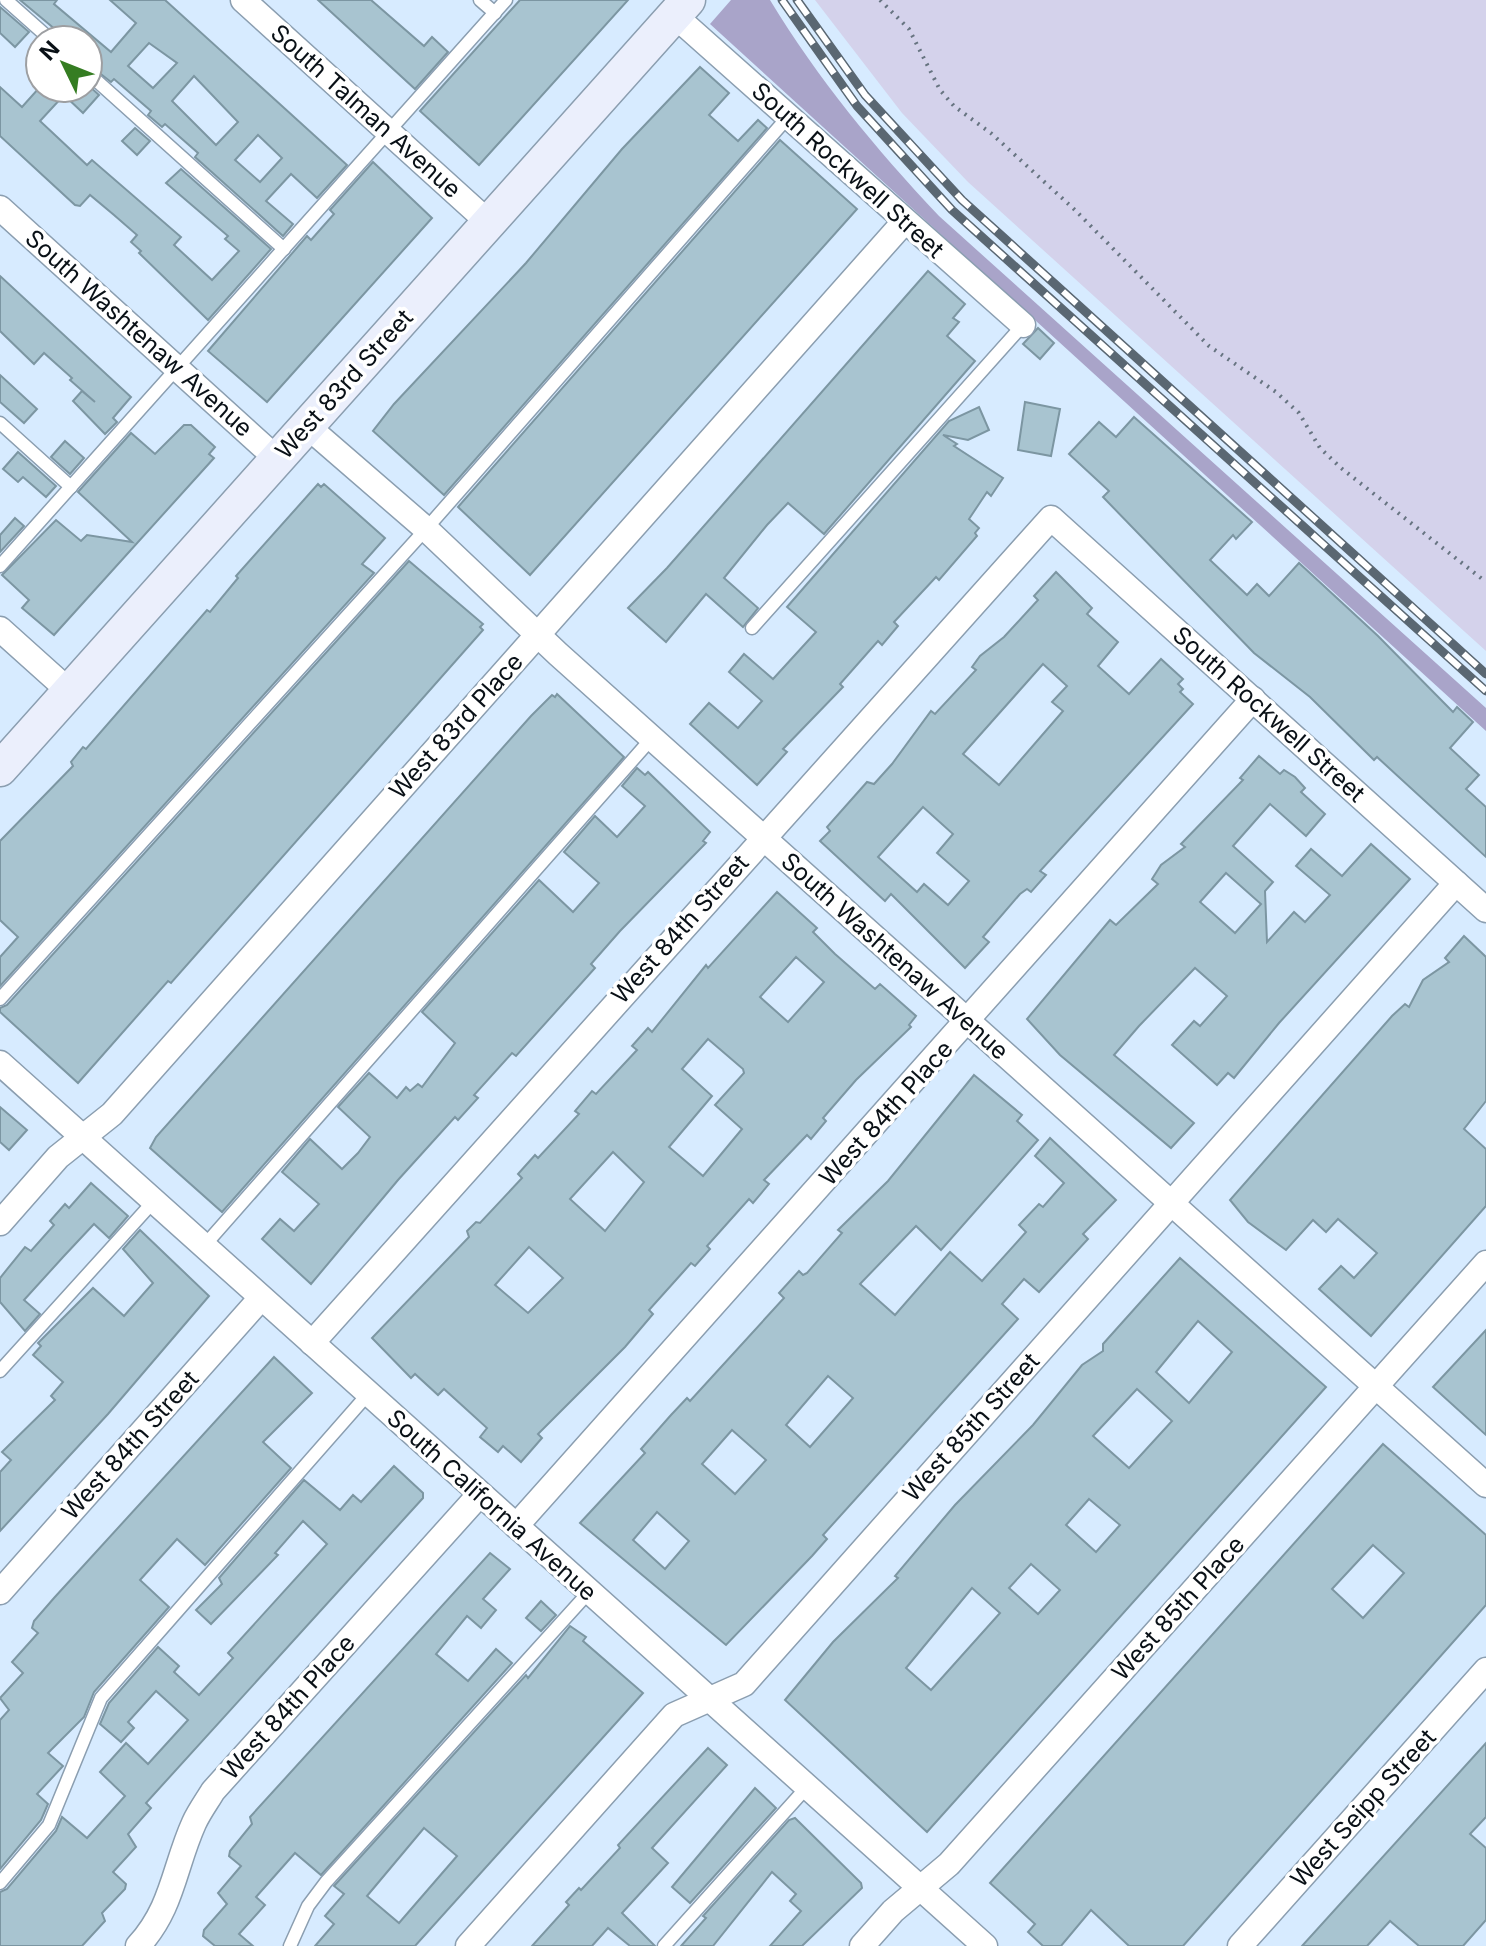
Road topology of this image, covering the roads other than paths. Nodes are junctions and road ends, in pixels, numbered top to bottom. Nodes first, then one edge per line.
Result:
1 (6, 0) edge
2 (480, 0) edge
3 (506, 0) edge
4 (252, 3) edge
5 (681, 8) edge
6 (495, 13) junction
7 (33, 24) edge
8 (104, 87) edge
9 (788, 117) junction
10 (388, 131) junction
11 (0, 208) edge
12 (905, 221) junction
13 (488, 222) junction
14 (284, 249) junction
15 (1023, 325) joint
16 (177, 368) junction
17 (0, 423) edge
18 (307, 426) junction
19 (277, 459) junction
20 (71, 487) junction
21 (1051, 518) joint
22 (426, 529) junction
23 (0, 566) edge
24 (752, 628) dead end
25 (0, 629) edge
26 (538, 634) junction
27 (69, 691) junction
28 (1253, 699) junction
29 (652, 738) junction
30 (0, 769) edge
31 (762, 836) junction
32 (1456, 883) junction
33 (1486, 910) edge
34 (0, 999) edge
35 (968, 1021) junction
36 (0, 1063) edge
37 (83, 1137) junction
38 (154, 1201) junction
39 (1170, 1202) junction
40 (0, 1223) edge
41 (204, 1246) junction
42 (1486, 1263) edge
43 (261, 1298) junction
44 (312, 1343) junction
45 (0, 1371) edge
46 (1376, 1386) junction
47 (368, 1394) junction
48 (1486, 1485) edge
49 (480, 1494) junction
50 (516, 1526) junction
51 (0, 1592) edge
52 (589, 1592) junction
53 (1486, 1670) edge
54 (709, 1699) junction
55 (807, 1787) junction
56 (0, 1883) edge
57 (920, 1888) junction
58 (138, 1946) edge
59 (290, 1946) edge
60 (468, 1946) edge
61 (664, 1946) edge
62 (862, 1946) edge
63 (985, 1946) edge
64 (1240, 1946) edge

1 - 7 lane
2 - 6 lane
3 - 6 lane
4 - 10 street, South Talman Avenue
5 - 9 street, South Rockwell Street
5 - 13 street, West 83rd Street
6 - 10 lane
8 - 14 lane
9 - 12 street, South Rockwell Street
9 - 22 lane
10 - 13 street, South Talman Avenue
10 - 14 lane
11 - 16 street, South Washtenaw Avenue
12 - 15 street, South Rockwell Street
12 - 26 street, West 83rd Place
13 - 18 street, West 83rd Street
14 - 16 lane
15 - 24 lane
16 - 19 street, South Washtenaw Avenue
16 - 20 lane
17 - 20 lane
18 - 19 street, West 83rd Street
18 - 22 street, South Washtenaw Avenue
19 - 27 street, West 83rd Street
20 - 23 lane
21 - 28 street, South Rockwell Street
21 - 31 street, West 84th Street
22 - 26 street, South Washtenaw Avenue
22 - 34 lane
25 - 27 street
26 - 29 street, South Washtenaw Avenue
26 - 37 street, West 83rd Place
27 - 30 street, West 83rd Street
28 - 32 street, South Rockwell Street
28 - 35 street, West 84th Place
29 - 31 street, South Washtenaw Avenue
29 - 41 lane
31 - 35 street, South Washtenaw Avenue
31 - 44 street, West 84th Street
32 - 33 street, South Rockwell Street
32 - 39 street, West 85th Street
35 - 39 street, South Washtenaw Avenue
35 - 50 street, West 84th Place
36 - 37 street, South California Avenue
37 - 38 street, South California Avenue
37 - 40 street, West 83rd Place
38 - 41 street, South California Avenue
38 - 45 lane
39 - 46 street, South Washtenaw Avenue
39 - 54 street, West 85th Street
41 - 43 street, South California Avenue
42 - 46 street, West 85th Place
43 - 44 street, South California Avenue
43 - 51 street, West 84th Street
44 - 47 street, South California Avenue
46 - 48 street, South Washtenaw Avenue
46 - 57 street, West 85th Place
47 - 49 street, South California Avenue
47 - 56 lane
49 - 50 street, South California Avenue
49 - 58 street, West 84th Place
50 - 52 street, South California Avenue
52 - 54 street, South California Avenue
52 - 59 lane
53 - 64 street, West Seipp Street
54 - 55 street, South California Avenue
54 - 60 street, West 85th Street
55 - 57 street, South California Avenue
55 - 61 lane
57 - 62 street, West 85th Place
57 - 63 street, South California Avenue

